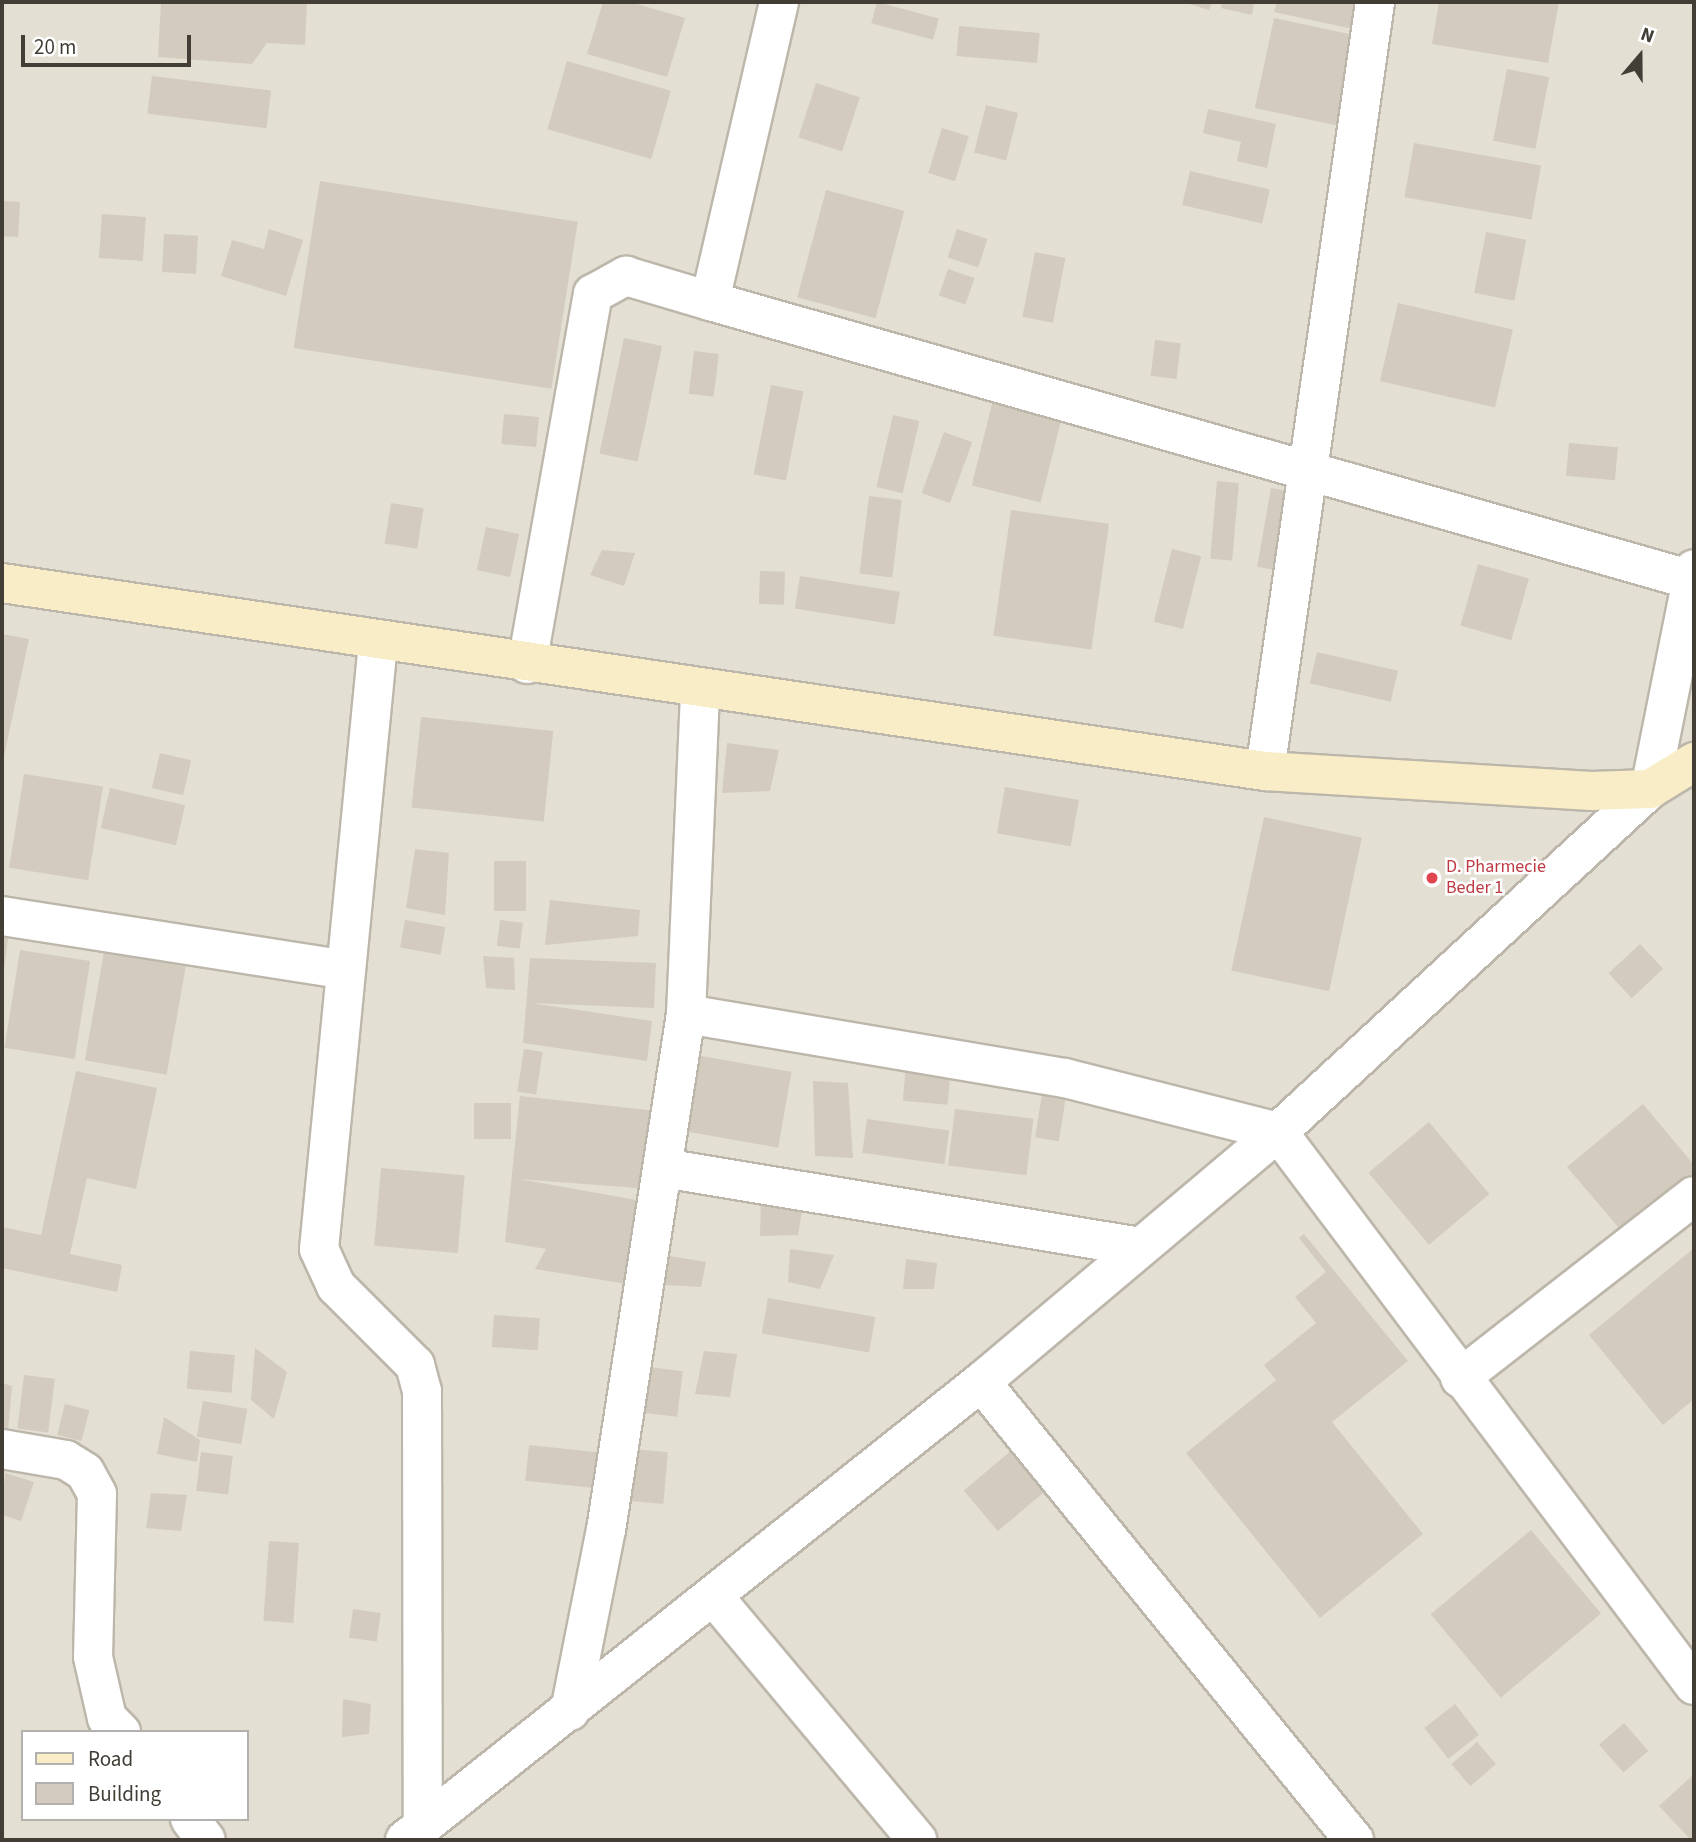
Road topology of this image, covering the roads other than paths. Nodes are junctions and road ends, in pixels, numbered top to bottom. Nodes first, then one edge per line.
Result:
1 (779, 2) edge
2 (1375, 2) edge
3 (709, 301) junction
4 (1303, 472) junction
5 (1693, 575) edge
6 (2, 583) edge
7 (378, 643) junction
8 (527, 664) junction
9 (700, 688) junction
10 (1694, 762) edge
11 (1265, 771) junction
12 (1650, 789) junction
13 (2, 916) edge
14 (346, 970) junction
15 (686, 1014) junction
16 (1278, 1132) junction
17 (663, 1168) junction
18 (1694, 1196) edge
19 (1139, 1247) junction
20 (1460, 1378) junction
21 (981, 1382) junction
22 (2, 1449) edge
23 (714, 1597) junction
24 (1694, 1685) edge
25 (570, 1711) junction
26 (119, 1730) edge
27 (192, 1821) edge
28 (414, 1833) edge
29 (206, 1840) edge
30 (917, 1840) edge
31 (1354, 1840) edge

1 - 3 street
2 - 4 street
3 - 4 street
3 - 8 street
4 - 5 street
4 - 11 street
5 - 12 street
6 - 7 street
7 - 8 street
7 - 14 street
8 - 9 street
9 - 11 street
9 - 15 street
10 - 12 street
11 - 12 street
12 - 16 street
13 - 14 street
14 - 28 street
15 - 16 street
15 - 17 street
16 - 19 street
16 - 20 street
17 - 19 street
17 - 25 street
18 - 20 street
19 - 21 street
20 - 24 street
21 - 23 street
21 - 31 street
22 - 26 street
23 - 25 street
23 - 30 street
25 - 28 street
27 - 29 street

